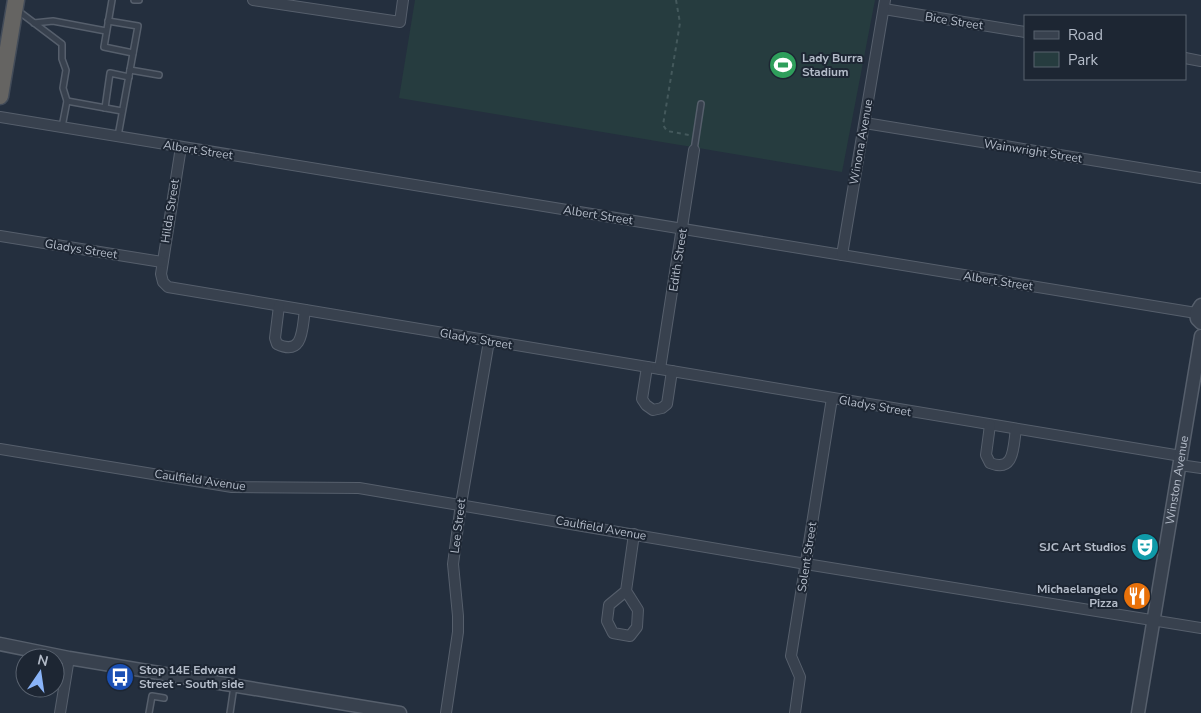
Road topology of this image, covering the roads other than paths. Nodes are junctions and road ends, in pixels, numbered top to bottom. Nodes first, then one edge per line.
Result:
1 (112, 0) edge
2 (134, 0) edge
3 (139, 0) edge
4 (257, 0) edge
5 (403, 0) edge
6 (15, 4) edge
7 (884, 5) edge
8 (32, 21) junction
9 (108, 21) junction
10 (106, 31) junction
11 (1024, 32) edge
12 (133, 53) junction
13 (1186, 58) edge
14 (1201, 61) edge
15 (130, 70) junction
16 (158, 75) dead end
17 (128, 77) junction
18 (0, 96) edge
19 (67, 101) junction
20 (701, 104) dead end
21 (105, 108) junction
22 (122, 111) junction
23 (0, 117) edge
24 (865, 123) junction
25 (62, 128) junction
26 (118, 137) junction
27 (180, 147) junction
28 (694, 150) joint
29 (1201, 178) edge
30 (683, 229) junction
31 (0, 236) edge
32 (842, 255) junction
33 (162, 262) junction
34 (161, 274) joint
35 (279, 306) junction
36 (305, 310) junction
37 (1199, 313) edge
38 (1201, 336) edge
39 (489, 341) junction
40 (647, 367) junction
41 (660, 369) junction
42 (672, 372) junction
43 (832, 398) junction
44 (990, 425) junction
45 (1016, 429) junction
46 (0, 449) edge
47 (1180, 461) junction
48 (1201, 468) edge
49 (461, 504) junction
50 (634, 534) junction
51 (806, 564) junction
52 (626, 591) dead end
53 (1154, 620) junction
54 (1201, 628) edge
55 (0, 644) edge
56 (69, 658) junction
57 (234, 686) junction
58 (164, 698) dead end
59 (60, 713) edge
60 (150, 713) edge
61 (230, 713) edge
62 (400, 713) edge
63 (446, 713) edge
64 (795, 713) edge
65 (1138, 713) edge

1 - 9 lane
2 - 3 lane
4 - 5 street
6 - 8 lane
6 - 18 highway
7 - 11 street, Bice Street
7 - 24 street, Winona Avenue
8 - 10 lane
8 - 19 lane
9 - 10 lane
9 - 12 lane
10 - 12 lane
12 - 15 lane
13 - 14 street
15 - 16 lane
15 - 17 lane
17 - 21 lane
17 - 22 lane
19 - 21 lane
19 - 25 lane
20 - 28 lane
21 - 22 lane
22 - 26 lane
23 - 25 street, Albert Street
24 - 29 street, Wainwright Street
24 - 32 street, Winona Avenue
25 - 26 street, Albert Street
26 - 27 street, Albert Street
27 - 30 street, Albert Street
27 - 33 street, Hilda Street
28 - 30 street, Edith Street
30 - 32 street, Albert Street
30 - 41 street, Edith Street
31 - 33 street, Gladys Street
32 - 37 street, Albert Street
33 - 34 street, Hilda Street
34 - 35 street, Gladys Street
35 - 36 street, Gladys Street
35 - 36 street
36 - 39 street, Gladys Street
38 - 47 street, Winston Avenue
39 - 40 street, Gladys Street
39 - 49 street, Lee Street
40 - 41 street, Gladys Street
40 - 42 street
41 - 42 street, Gladys Street
42 - 43 street, Gladys Street
43 - 44 street, Gladys Street
43 - 51 street, Solent Street
44 - 45 street, Gladys Street
44 - 45 street
45 - 47 street, Gladys Street
46 - 49 street, Caulfield Avenue
47 - 48 street, Gladys Street
47 - 53 street, Winston Avenue
49 - 50 street, Caulfield Avenue
49 - 63 street, Lee Street
50 - 51 street, Caulfield Avenue
50 - 52 street
51 - 53 street, Caulfield Avenue
51 - 64 street, Solent Street
53 - 54 street, Caulfield Avenue
53 - 65 street, Winston Avenue
55 - 56 street
56 - 57 street
56 - 59 street
57 - 61 lane
57 - 62 street
58 - 60 lane

